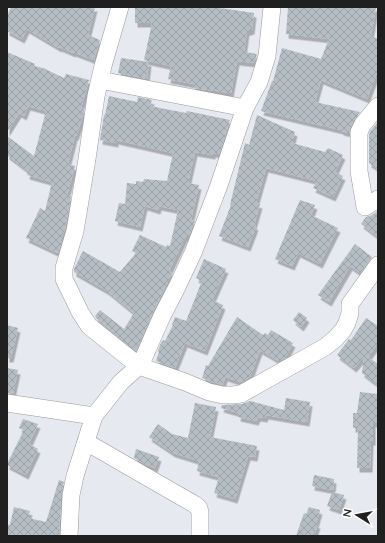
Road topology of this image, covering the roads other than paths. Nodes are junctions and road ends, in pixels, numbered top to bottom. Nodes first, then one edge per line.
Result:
1 (120, 7) edge
2 (272, 7) edge
3 (100, 80) junction
4 (378, 106) edge
5 (245, 108) junction
6 (378, 199) edge
7 (378, 265) edge
8 (139, 366) junction
9 (7, 403) edge
10 (94, 416) junction
11 (86, 442) junction
12 (69, 536) edge
13 (200, 536) edge

1 - 3 street
2 - 5 street
3 - 5 street
3 - 8 street
4 - 6 street
5 - 8 street
7 - 8 street
8 - 10 street
9 - 10 street
10 - 11 street
11 - 12 street
11 - 13 street

